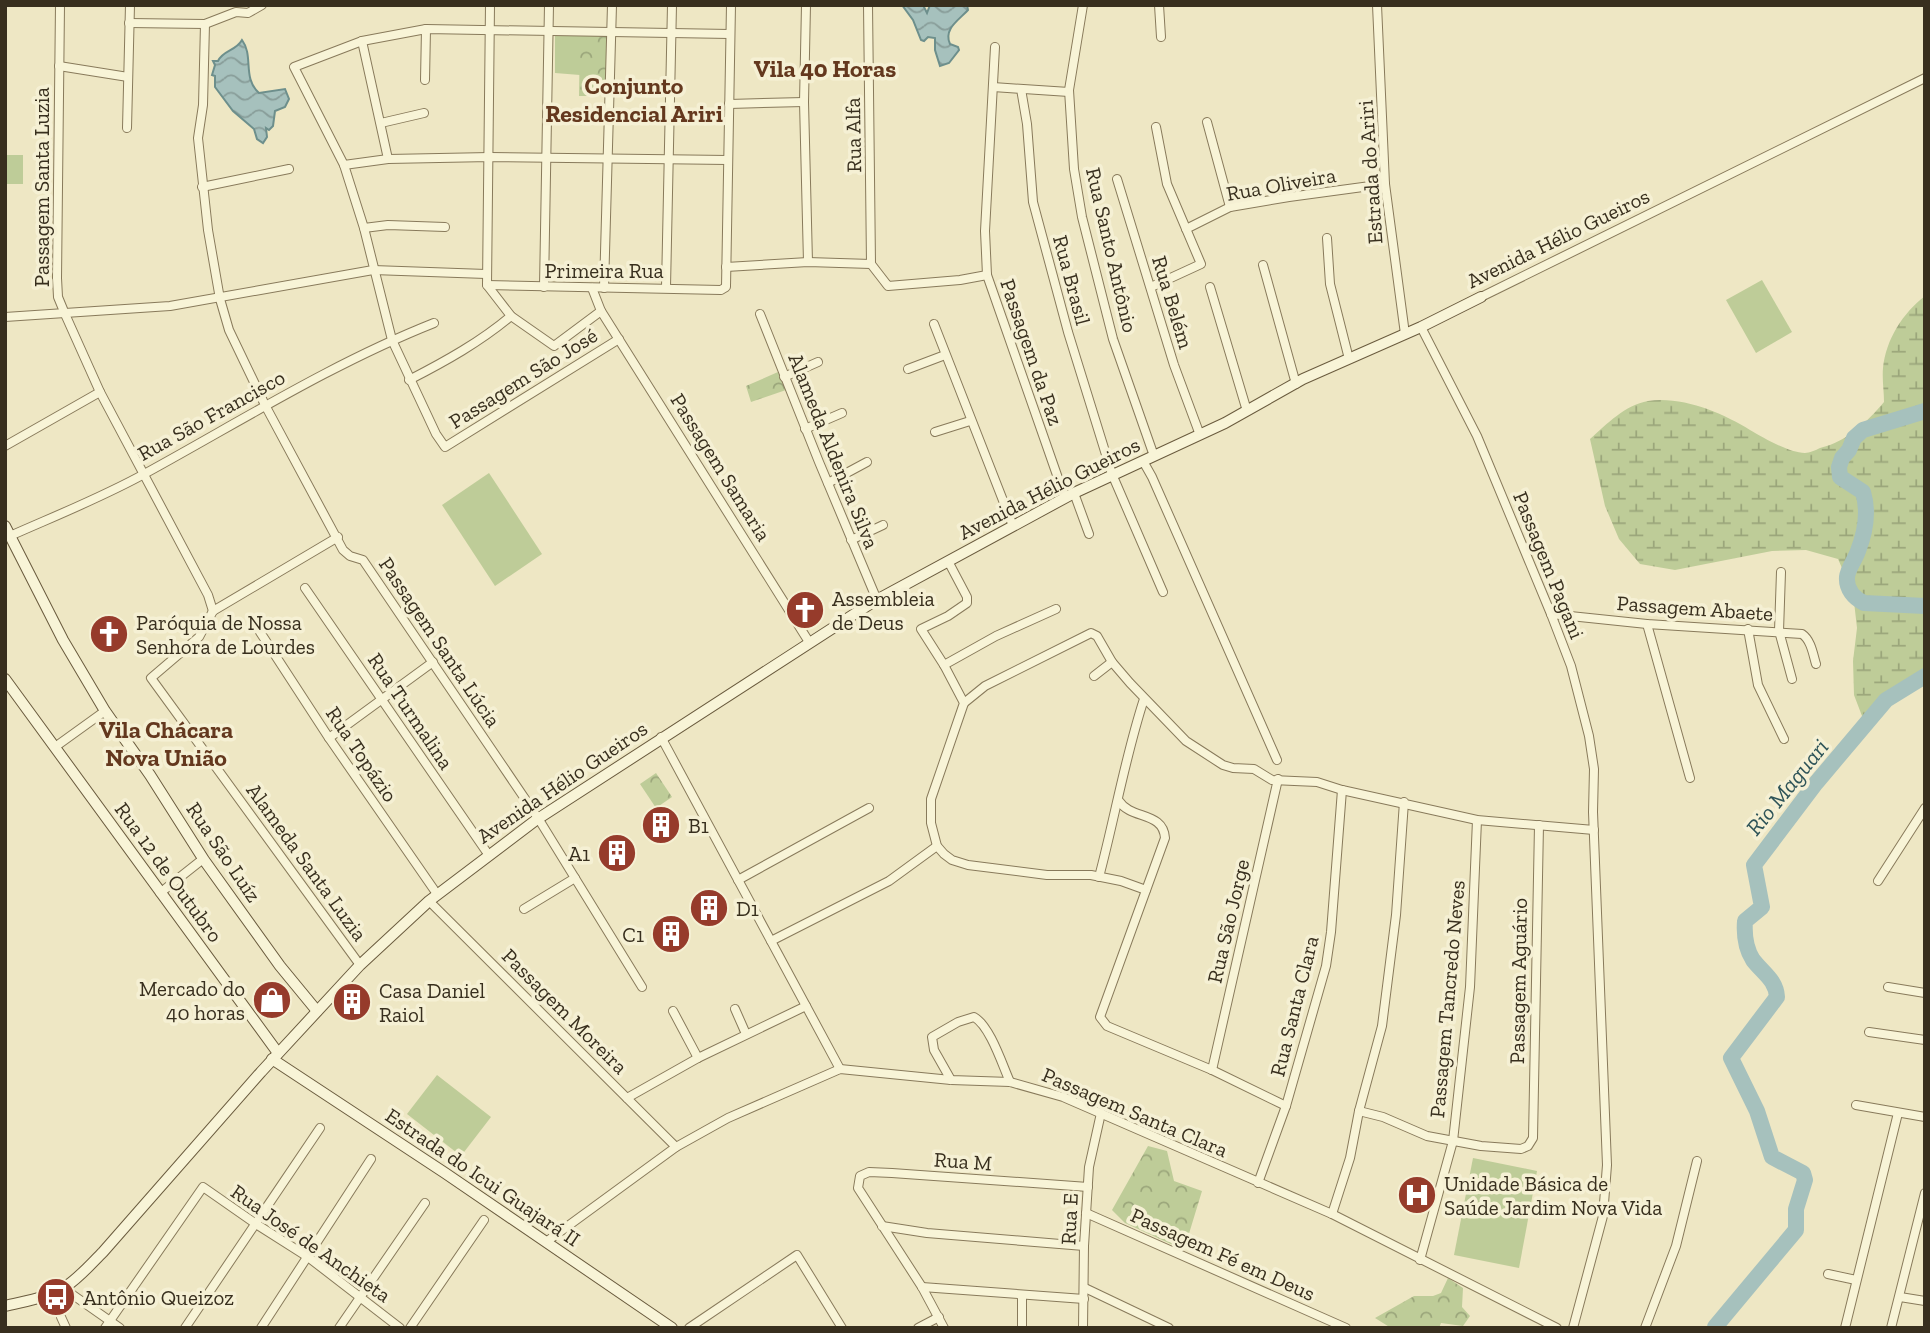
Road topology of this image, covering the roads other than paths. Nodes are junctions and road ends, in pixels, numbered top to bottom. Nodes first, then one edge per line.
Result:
1 (60, 5) edge
2 (130, 5) edge
3 (262, 5) edge
4 (490, 5) edge
5 (549, 5) edge
6 (612, 5) edge
7 (672, 5) edge
8 (731, 5) edge
9 (806, 5) edge
10 (867, 5) edge
11 (1083, 5) edge
12 (1159, 5) edge
13 (1377, 5) edge
14 (129, 23) junction
15 (205, 24) junction
16 (426, 29) junction
17 (490, 29) junction
18 (549, 29) junction
19 (611, 31) junction
20 (671, 33) junction
21 (730, 34) junction
22 (1161, 37) dead end
23 (362, 41) junction
24 (995, 47) dead end
25 (59, 66) junction
26 (128, 77) junction
27 (1925, 78) edge
28 (425, 80) dead end
29 (993, 87) junction
30 (1021, 89) junction
31 (1069, 92) junction
32 (804, 102) junction
33 (729, 104) junction
34 (424, 113) dead end
35 (1207, 122) dead end
36 (381, 123) junction
37 (1156, 127) dead end
38 (127, 128) dead end
39 (489, 157) junction
40 (547, 157) junction
41 (607, 158) junction
42 (388, 159) junction
43 (669, 159) junction
44 (728, 160) junction
45 (344, 165) junction
46 (289, 169) dead end
47 (1117, 179) dead end
48 (1385, 184) junction
49 (202, 187) junction
50 (1230, 207) junction
51 (445, 227) dead end
52 (364, 228) junction
53 (1186, 229) junction
54 (1327, 238) dead end
55 (808, 262) junction
56 (871, 264) junction
57 (1263, 265) dead end
58 (726, 267) junction
59 (373, 270) junction
60 (486, 274) junction
61 (987, 275) junction
62 (487, 285) junction
63 (544, 287) junction
64 (666, 287) junction
65 (1150, 287) junction
66 (592, 288) junction
67 (604, 288) junction
68 (1210, 288) dead end
69 (1481, 297) joint
70 (220, 299) junction
71 (601, 311) junction
72 (65, 314) junction
73 (760, 314) dead end
74 (511, 316) junction
75 (5, 317) edge
76 (434, 323) dead end
77 (934, 324) dead end
78 (1421, 327) junction
79 (1405, 334) junction
80 (619, 339) junction
81 (392, 340) junction
82 (945, 355) junction
83 (1349, 359) junction
84 (818, 362) dead end
85 (908, 369) dead end
86 (784, 377) junction
87 (409, 380) junction
88 (1296, 384) junction
89 (100, 392) junction
90 (265, 405) junction
91 (1247, 411) junction
92 (842, 413) dead end
93 (970, 421) junction
94 (805, 429) junction
95 (935, 432) dead end
96 (1200, 435) junction
97 (5, 446) edge
98 (1154, 456) junction
99 (1143, 461) junction
100 (867, 463) dead end
101 (1112, 474) junction
102 (143, 475) junction
103 (828, 483) junction
104 (1069, 496) junction
105 (883, 525) dead end
106 (1013, 526) junction
107 (7, 533) edge
108 (1089, 534) dead end
109 (338, 537) junction
110 (850, 540) junction
111 (948, 561) junction
112 (1781, 572) dead end
113 (305, 588) dead end
114 (1163, 592) dead end
115 (877, 600) junction
116 (1056, 609) dead end
117 (213, 611) junction
118 (1551, 614) junction
119 (1647, 624) junction
120 (1748, 629) junction
121 (1779, 631) junction
122 (260, 632) dead end
123 (809, 642) junction
124 (433, 662) junction
125 (1112, 662) junction
126 (944, 664) junction
127 (1816, 664) dead end
128 (1094, 676) dead end
129 (5, 679) edge
130 (1792, 679) dead end
131 (1144, 699) junction
132 (382, 700) junction
133 (964, 703) junction
134 (105, 711) junction
135 (661, 737) junction
136 (329, 738) junction
137 (1784, 740) dead end
138 (55, 747) junction
139 (1277, 760) dead end
140 (1690, 778) dead end
141 (1279, 779) junction
142 (1342, 790) junction
143 (1119, 801) junction
144 (1404, 802) junction
145 (869, 808) dead end
146 (1925, 808) edge
147 (538, 818) junction
148 (1477, 820) junction
149 (1539, 825) junction
150 (1594, 830) junction
151 (937, 846) junction
152 (488, 854) junction
153 (203, 859) junction
154 (1099, 877) junction
155 (575, 878) junction
156 (738, 880) junction
157 (1878, 881) dead end
158 (1146, 890) junction
159 (160, 893) junction
160 (433, 897) junction
161 (524, 909) dead end
162 (771, 942) junction
163 (360, 965) junction
164 (1888, 986) dead end
165 (642, 987) dead end
166 (1925, 993) edge
167 (806, 1006) junction
168 (734, 1009) dead end
169 (317, 1011) junction
170 (673, 1011) dead end
171 (1869, 1032) dead end
172 (746, 1034) junction
173 (1925, 1040) edge
174 (275, 1056) junction
175 (698, 1058) junction
176 (840, 1069) junction
177 (1212, 1070) junction
178 (951, 1080) junction
179 (1010, 1082) junction
180 (627, 1098) junction
181 (1856, 1105) dead end
182 (1286, 1106) junction
183 (1359, 1111) junction
184 (1898, 1113) junction
185 (1101, 1114) junction
186 (1925, 1117) edge
187 (320, 1128) dead end
188 (1453, 1141) junction
189 (676, 1147) junction
190 (371, 1159) dead end
191 (1696, 1161) dead end
192 (1258, 1183) junction
193 (1088, 1187) junction
194 (1924, 1196) edge
195 (425, 1203) dead end
196 (1086, 1213) junction
197 (1332, 1214) junction
198 (484, 1220) dead end
199 (256, 1224) junction
200 (882, 1226) junction
201 (546, 1242) junction
202 (1084, 1246) junction
203 (308, 1257) junction
204 (1420, 1260) junction
205 (1828, 1274) dead end
206 (1856, 1280) junction
207 (922, 1287) junction
208 (1085, 1288) junction
209 (64, 1289) junction
210 (1022, 1295) junction
211 (1900, 1297) junction
212 (360, 1298) junction
213 (1084, 1299) junction
214 (1925, 1301) edge
215 (5, 1306) edge
216 (61, 1317) dead end
217 (939, 1317) junction
218 (106, 1324) edge
219 (66, 1328) edge
220 (121, 1328) edge
221 (185, 1328) edge
222 (261, 1328) edge
223 (339, 1328) edge
224 (400, 1328) edge
225 (410, 1328) edge
226 (672, 1328) edge
227 (689, 1328) edge
228 (842, 1328) edge
229 (918, 1328) edge
230 (944, 1328) edge
231 (1022, 1328) edge
232 (1083, 1328) edge
233 (1169, 1328) edge
234 (1346, 1328) edge
235 (1558, 1328) edge
236 (1573, 1328) edge
237 (1645, 1328) edge
238 (1844, 1328) edge
239 (1891, 1328) edge

1 - 25 street, Passagem Santa Luzia
2 - 14 street
3 - 15 street
4 - 17 street
5 - 18 street
6 - 19 street
7 - 20 street
8 - 21 street
9 - 32 street
10 - 56 street, Rua Alfa
11 - 31 street, Rua Santo Antônio
12 - 22 street
13 - 48 street, Estrada do Ariri
14 - 15 street
14 - 26 street
15 - 49 street, Passagem Santa Lúcia
16 - 17 street
16 - 23 street
16 - 28 street
17 - 18 street
17 - 39 street
18 - 19 street
18 - 40 street
19 - 20 street
19 - 41 street
20 - 21 street
20 - 43 street
21 - 33 street
23 - 36 street
23 - 45 street
24 - 29 street, Passagem da Paz
25 - 26 street
25 - 72 street, Passagem Santa Luzia
26 - 38 street
27 - 69 street, Avenida Hélio Gueiros
29 - 30 street
29 - 61 street, Passagem da Paz
30 - 31 street
30 - 101 street, Rua Brasil
31 - 98 street, Rua Santo Antônio
32 - 33 street
32 - 55 street
33 - 44 street
34 - 36 street
35 - 50 street
36 - 42 street
37 - 53 street
39 - 40 street
39 - 42 street
39 - 60 street
40 - 41 street
40 - 63 street
41 - 43 street
41 - 67 street
42 - 45 street
43 - 44 street
43 - 64 street
44 - 58 street
45 - 52 street
46 - 49 street
47 - 65 street, Rua Belém
48 - 50 street, Rua Oliveira
48 - 79 street, Estrada do Ariri
49 - 70 street, Passagem Santa Lúcia
50 - 53 street, Rua Oliveira
51 - 52 street
52 - 59 street
53 - 65 street
54 - 83 street
55 - 56 street
55 - 58 street
56 - 61 street
57 - 88 street
58 - 64 street, Primeira Rua
59 - 60 street
59 - 70 street
59 - 81 street
60 - 62 street
61 - 104 street, Passagem da Paz
62 - 63 street, Primeira Rua
62 - 74 street
63 - 66 street, Primeira Rua
64 - 67 street, Primeira Rua
65 - 96 street, Rua Belém
66 - 67 street, Primeira Rua
66 - 71 street, Passagem Samaria
68 - 91 street
69 - 78 main road, Avenida Hélio Gueiros
70 - 72 street
70 - 90 street, Passagem Santa Lúcia
71 - 74 street
71 - 80 street, Passagem Samaria
72 - 75 street
72 - 89 street, Passagem Santa Luzia
73 - 86 street, Alameda Aldenira Silva
74 - 87 street
76 - 81 street, Rua São Francisco
77 - 82 street
78 - 79 main road, Avenida Hélio Gueiros
78 - 118 street, Passagem Pagani
79 - 83 main road, Avenida Hélio Gueiros
80 - 87 street, Passagem São José
80 - 123 street, Passagem Samaria
81 - 87 street
81 - 90 street, Rua São Francisco
82 - 85 street
82 - 93 street
83 - 88 main road, Avenida Hélio Gueiros
84 - 86 street
86 - 94 street, Alameda Aldenira Silva
88 - 91 main road, Avenida Hélio Gueiros
89 - 97 street
89 - 102 street, Passagem Santa Luzia
90 - 102 street, Rua São Francisco
90 - 109 street, Passagem Santa Lúcia
91 - 96 main road, Avenida Hélio Gueiros
92 - 94 street
93 - 95 street
93 - 106 street
94 - 103 street, Alameda Aldenira Silva
96 - 98 main road, Avenida Hélio Gueiros
98 - 99 main road, Avenida Hélio Gueiros
99 - 101 main road, Avenida Hélio Gueiros
99 - 139 street
100 - 103 street
101 - 104 main road, Avenida Hélio Gueiros
101 - 114 street, Rua Brasil
102 - 107 street, Rua São Francisco
102 - 117 street
103 - 110 street, Alameda Aldenira Silva
104 - 106 main road, Avenida Hélio Gueiros
104 - 108 street, Passagem da Paz
105 - 110 street
106 - 111 main road, Avenida Hélio Gueiros
107 - 134 main road, Rua São Luíz
109 - 117 street
109 - 124 street, Passagem Santa Lúcia
110 - 115 street, Alameda Aldenira Silva
111 - 115 main road, Avenida Hélio Gueiros
111 - 126 street
112 - 121 street
113 - 132 street, Rua Turmalina
115 - 123 main road, Avenida Hélio Gueiros
116 - 126 street
117 - 163 street, Alameda Santa Luzia
118 - 119 street, Passagem Abaete
118 - 150 street, Passagem Pagani
119 - 120 street, Passagem Abaete
119 - 140 street
120 - 121 street, Passagem Abaete
120 - 137 street
121 - 127 street, Passagem Abaete
121 - 130 street
122 - 136 street, Rua Topázio
123 - 135 main road, Avenida Hélio Gueiros
124 - 132 street
124 - 147 street, Passagem Santa Lúcia
125 - 128 street
125 - 131 street
125 - 133 street
126 - 133 street
129 - 138 main road, Rua 12 de Outubro
131 - 141 street
131 - 143 street
132 - 136 street
132 - 152 street, Rua Turmalina
133 - 151 street
134 - 138 street
134 - 153 main road, Rua São Luíz
135 - 147 main road, Avenida Hélio Gueiros
135 - 156 street
136 - 160 street, Rua Topázio
138 - 159 main road, Rua 12 de Outubro
141 - 142 street
141 - 177 street, Rua São Jorge
142 - 144 street
142 - 182 street, Rua Santa Clara
143 - 154 street
143 - 158 street
144 - 148 street
144 - 183 street
145 - 156 street
146 - 157 street
147 - 152 main road, Avenida Hélio Gueiros
147 - 155 street, Passagem Santa Lúcia
148 - 149 street
148 - 188 street, Passagem Tancredo Neves
149 - 150 street
149 - 188 street, Passagem Aguário
150 - 236 street, Passagem Pagani
151 - 154 street
151 - 162 street
152 - 160 main road, Avenida Hélio Gueiros
153 - 159 street
153 - 169 main road, Rua São Luíz
154 - 158 street
155 - 161 street
155 - 165 street, Passagem Santa Lúcia
156 - 162 street
158 - 177 street
159 - 174 main road, Rua 12 de Outubro
160 - 163 main road, Avenida Hélio Gueiros
160 - 180 street, Passagem Moreira
162 - 167 street
163 - 169 main road, Avenida Hélio Gueiros
164 - 166 street
167 - 172 street
167 - 176 street
168 - 172 street
169 - 174 main road, Avenida Hélio Gueiros
170 - 175 street
171 - 173 street
172 - 175 street
174 - 201 main road, Estrada do Icui Guajará II
174 - 209 main road, Avenida Hélio Gueiros
175 - 180 street
176 - 178 street, Passagem Santa Clara
176 - 189 street, Passagem Santa Clara
177 - 182 street
178 - 179 street, Passagem Santa Clara
178 - 179 street
179 - 185 street, Passagem Santa Clara
180 - 189 street, Passagem Moreira
181 - 184 street
182 - 192 street, Rua Santa Clara
183 - 188 street
183 - 197 street
184 - 186 street
184 - 206 street
185 - 192 street, Passagem Santa Clara
185 - 193 street, Rua E
187 - 199 street
188 - 204 street, Passagem Tancredo Neves
189 - 201 street, Passagem Santa Clara
190 - 203 street
191 - 237 street
192 - 197 street, Passagem Santa Clara
193 - 196 street, Rua E
193 - 200 street, Rua M
194 - 211 street
195 - 212 street
196 - 202 street, Rua E
196 - 234 street, Passagem Fé em Deus
197 - 204 street, Passagem Santa Clara
198 - 225 street
199 - 203 street, Rua José de Anchieta
199 - 218 street, Rua José de Anchieta
199 - 221 street
200 - 202 street
200 - 207 street
201 - 226 main road, Estrada do Icui Guajará II
202 - 208 street, Rua E
203 - 212 street, Rua José de Anchieta
203 - 222 street
204 - 235 street, Passagem Santa Clara
205 - 206 street
206 - 238 street
207 - 210 street
207 - 217 street
208 - 213 street, Rua E
208 - 233 street
209 - 215 main road
209 - 218 street
210 - 213 street
210 - 231 street
211 - 214 street
211 - 239 street
212 - 223 street
212 - 224 street, Rua José de Anchieta
213 - 232 street, Rua E
216 - 219 street
217 - 229 street
217 - 230 street
218 - 220 street
227 - 228 street

